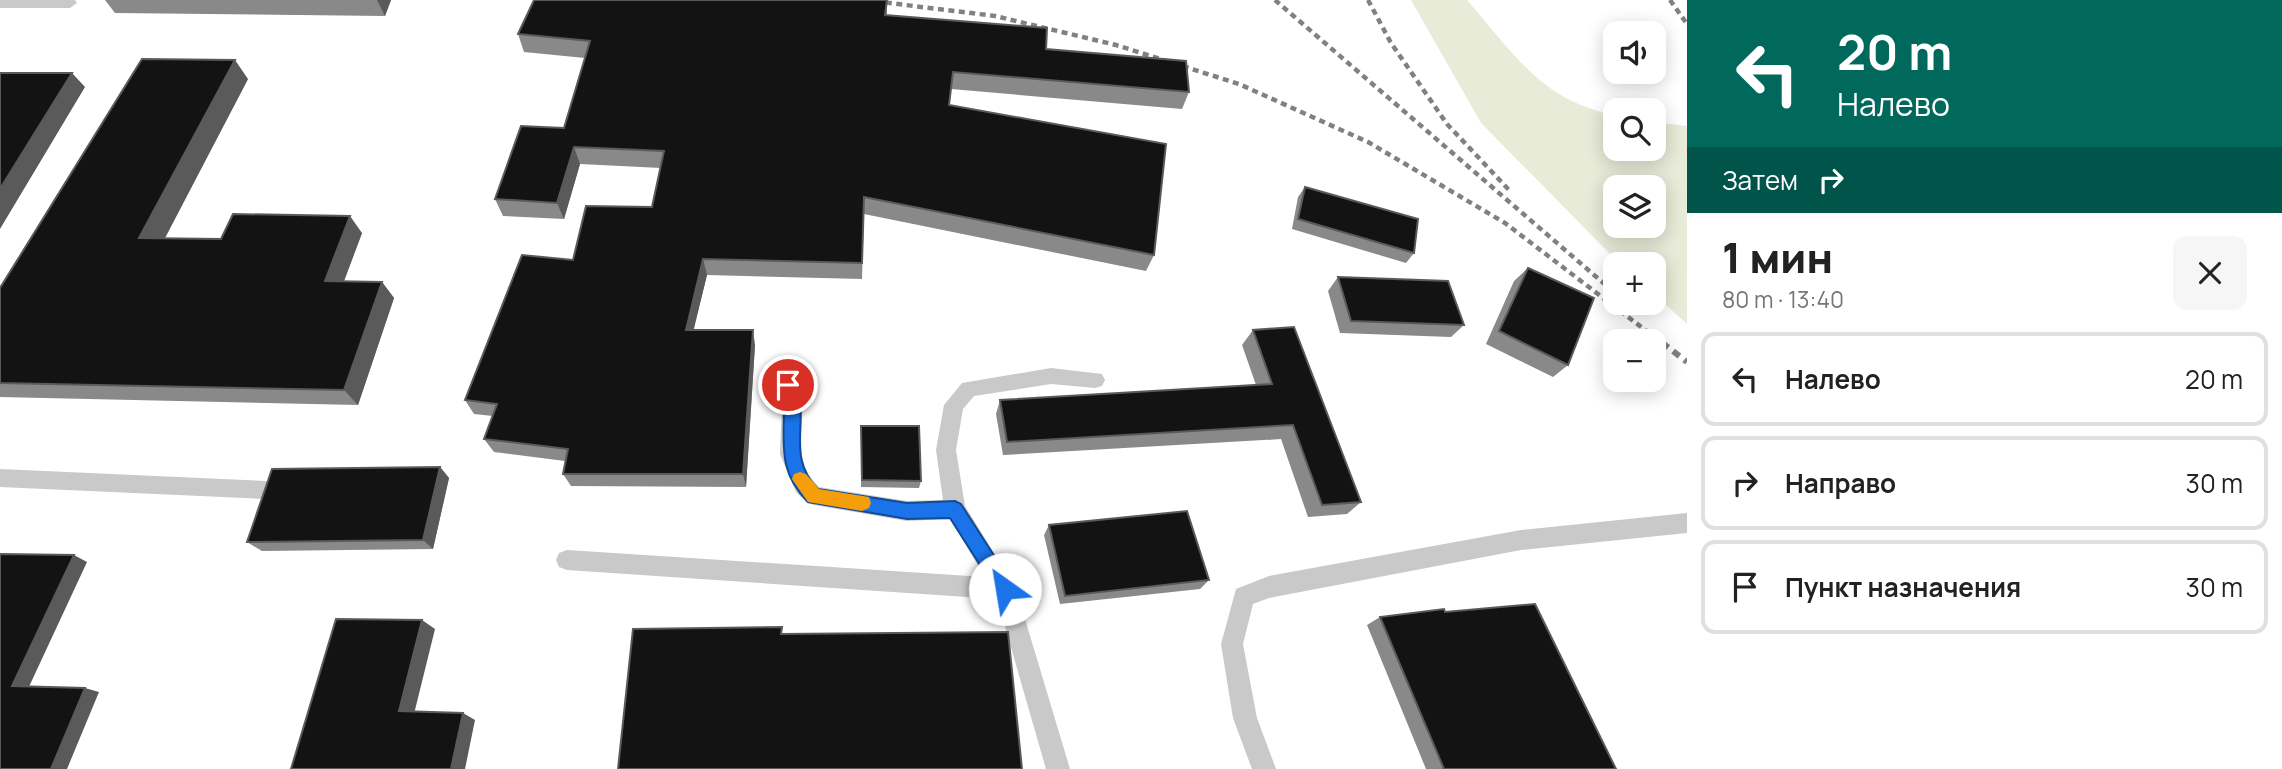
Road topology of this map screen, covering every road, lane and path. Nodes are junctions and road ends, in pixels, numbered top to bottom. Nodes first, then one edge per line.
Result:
1 (0, 3) edge
2 (70, 3) dead end
3 (785, 366) dead end
4 (1095, 380) dead end
5 (0, 478) edge
6 (267, 490) edge
7 (955, 509) junction
8 (1687, 523) edge
9 (567, 560) dead end
10 (1005, 589) junction
11 (1058, 769) edge
12 (1264, 769) edge

1 - 2 lane
3 - 7 lane
4 - 7 lane
5 - 6 lane
7 - 10 lane
8 - 12 lane
9 - 10 lane
10 - 11 lane

